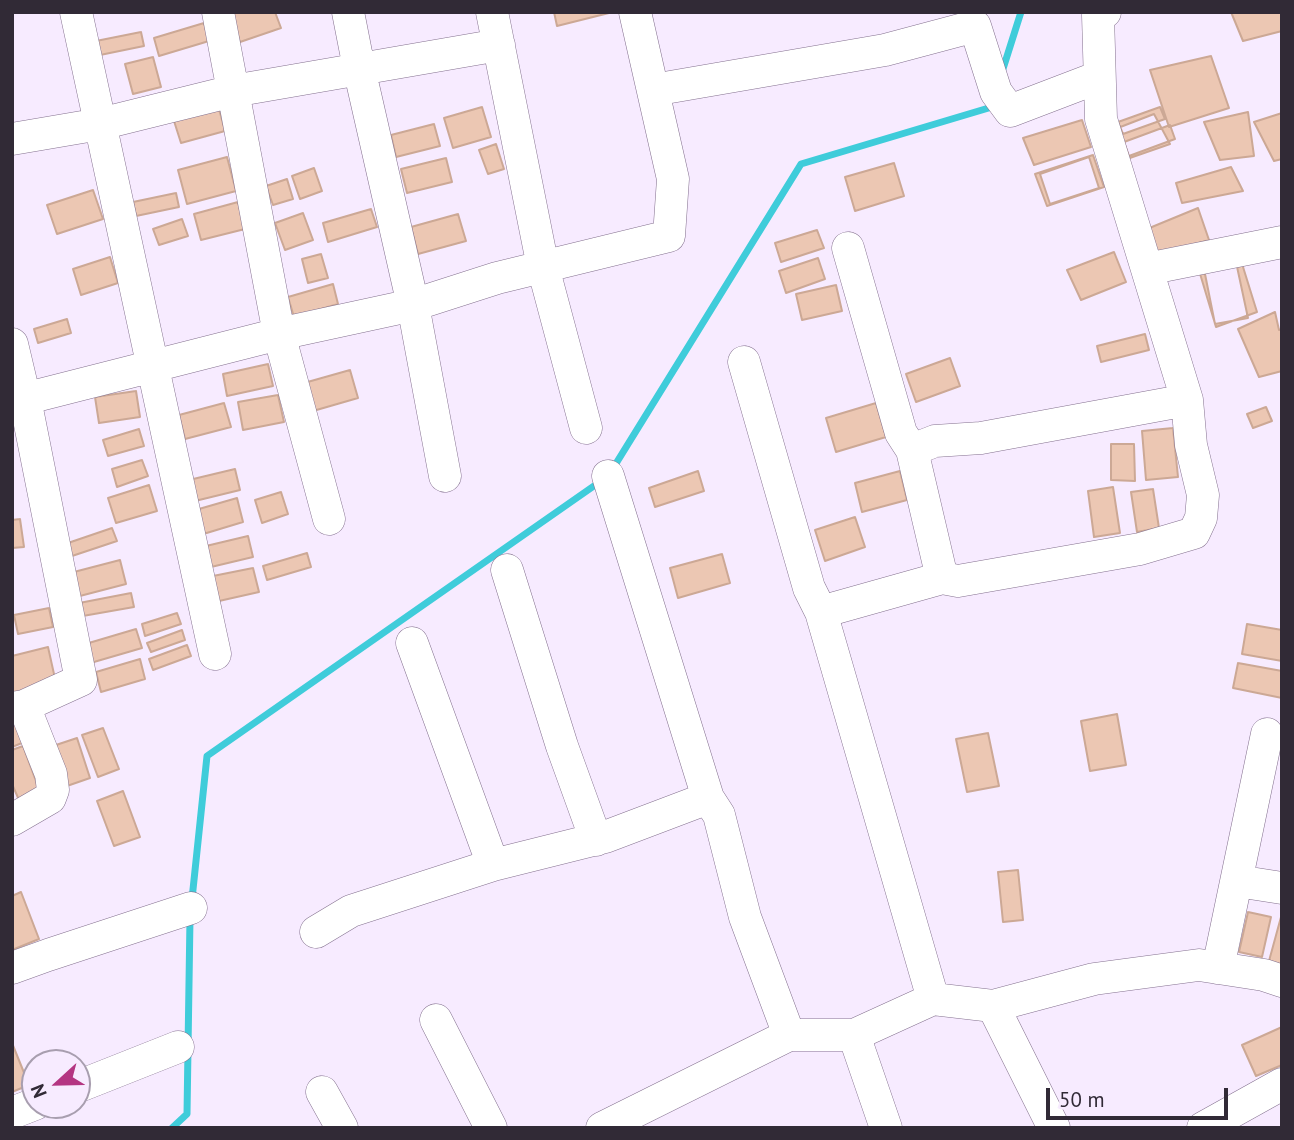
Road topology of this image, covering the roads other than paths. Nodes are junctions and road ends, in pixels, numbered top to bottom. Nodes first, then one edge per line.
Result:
1 (76, 12) edge
2 (218, 12) edge
3 (348, 12) edge
4 (492, 12) edge
5 (635, 12) edge
6 (1105, 12) edge
7 (499, 45) junction
8 (359, 68) junction
9 (1099, 77) junction
10 (653, 90) junction
11 (233, 91) junction
12 (100, 124) junction
13 (12, 139) edge
14 (1282, 242) edge
15 (848, 248) dead end
16 (543, 267) junction
17 (1147, 269) junction
18 (413, 305) junction
19 (279, 334) junction
20 (12, 344) edge
21 (744, 362) dead end
22 (152, 366) junction
23 (1187, 400) junction
24 (19, 401) edge
25 (586, 428) dead end
26 (912, 450) junction
27 (445, 476) dead end
28 (608, 477) dead end
29 (330, 519) dead end
30 (507, 570) dead end
31 (942, 578) junction
32 (821, 612) junction
33 (412, 643) dead end
34 (215, 654) dead end
35 (18, 707) edge
36 (1267, 734) dead end
37 (1270, 776) edge
38 (708, 798) junction
39 (12, 820) edge
40 (596, 840) junction
41 (493, 865) junction
42 (1237, 881) junction
43 (1282, 888) edge
44 (191, 908) dead end
45 (316, 932) dead end
46 (12, 968) edge
47 (1219, 968) junction
48 (1282, 981) edge
49 (933, 999) junction
50 (993, 1006) junction
51 (436, 1020) dead end
52 (789, 1035) junction
53 (854, 1035) junction
54 (178, 1047) dead end
55 (91, 1081) edge
56 (1282, 1084) edge
57 (322, 1092) dead end
58 (342, 1128) edge
59 (491, 1128) edge
60 (602, 1128) edge
61 (886, 1128) edge
62 (1054, 1128) edge
63 (1203, 1128) edge

1 - 12 street
2 - 11 street
3 - 8 street
4 - 7 street
5 - 10 street
6 - 9 street
7 - 8 street
7 - 16 street
8 - 11 street
8 - 18 street
9 - 10 street
9 - 17 street
10 - 16 street
11 - 12 street
11 - 19 street
12 - 13 street
12 - 22 street
14 - 17 street
15 - 26 street
16 - 18 street
16 - 25 street
17 - 23 street
18 - 19 street
18 - 27 street
19 - 22 street
19 - 29 street
20 - 24 street
21 - 32 street
22 - 24 street
22 - 34 street
23 - 26 street
23 - 31 street
24 - 35 street
26 - 31 street
28 - 38 street
30 - 40 street
31 - 32 street
32 - 49 street
33 - 41 street
35 - 39 street
36 - 37 street
37 - 42 street
38 - 40 street
38 - 52 street
40 - 41 street
41 - 45 street
42 - 43 street
42 - 47 street
44 - 46 street
47 - 48 street
47 - 50 street
49 - 50 street
49 - 53 street
50 - 62 street
51 - 59 street
52 - 53 street
52 - 60 street
53 - 61 street
54 - 55 street
56 - 63 street
57 - 58 street

